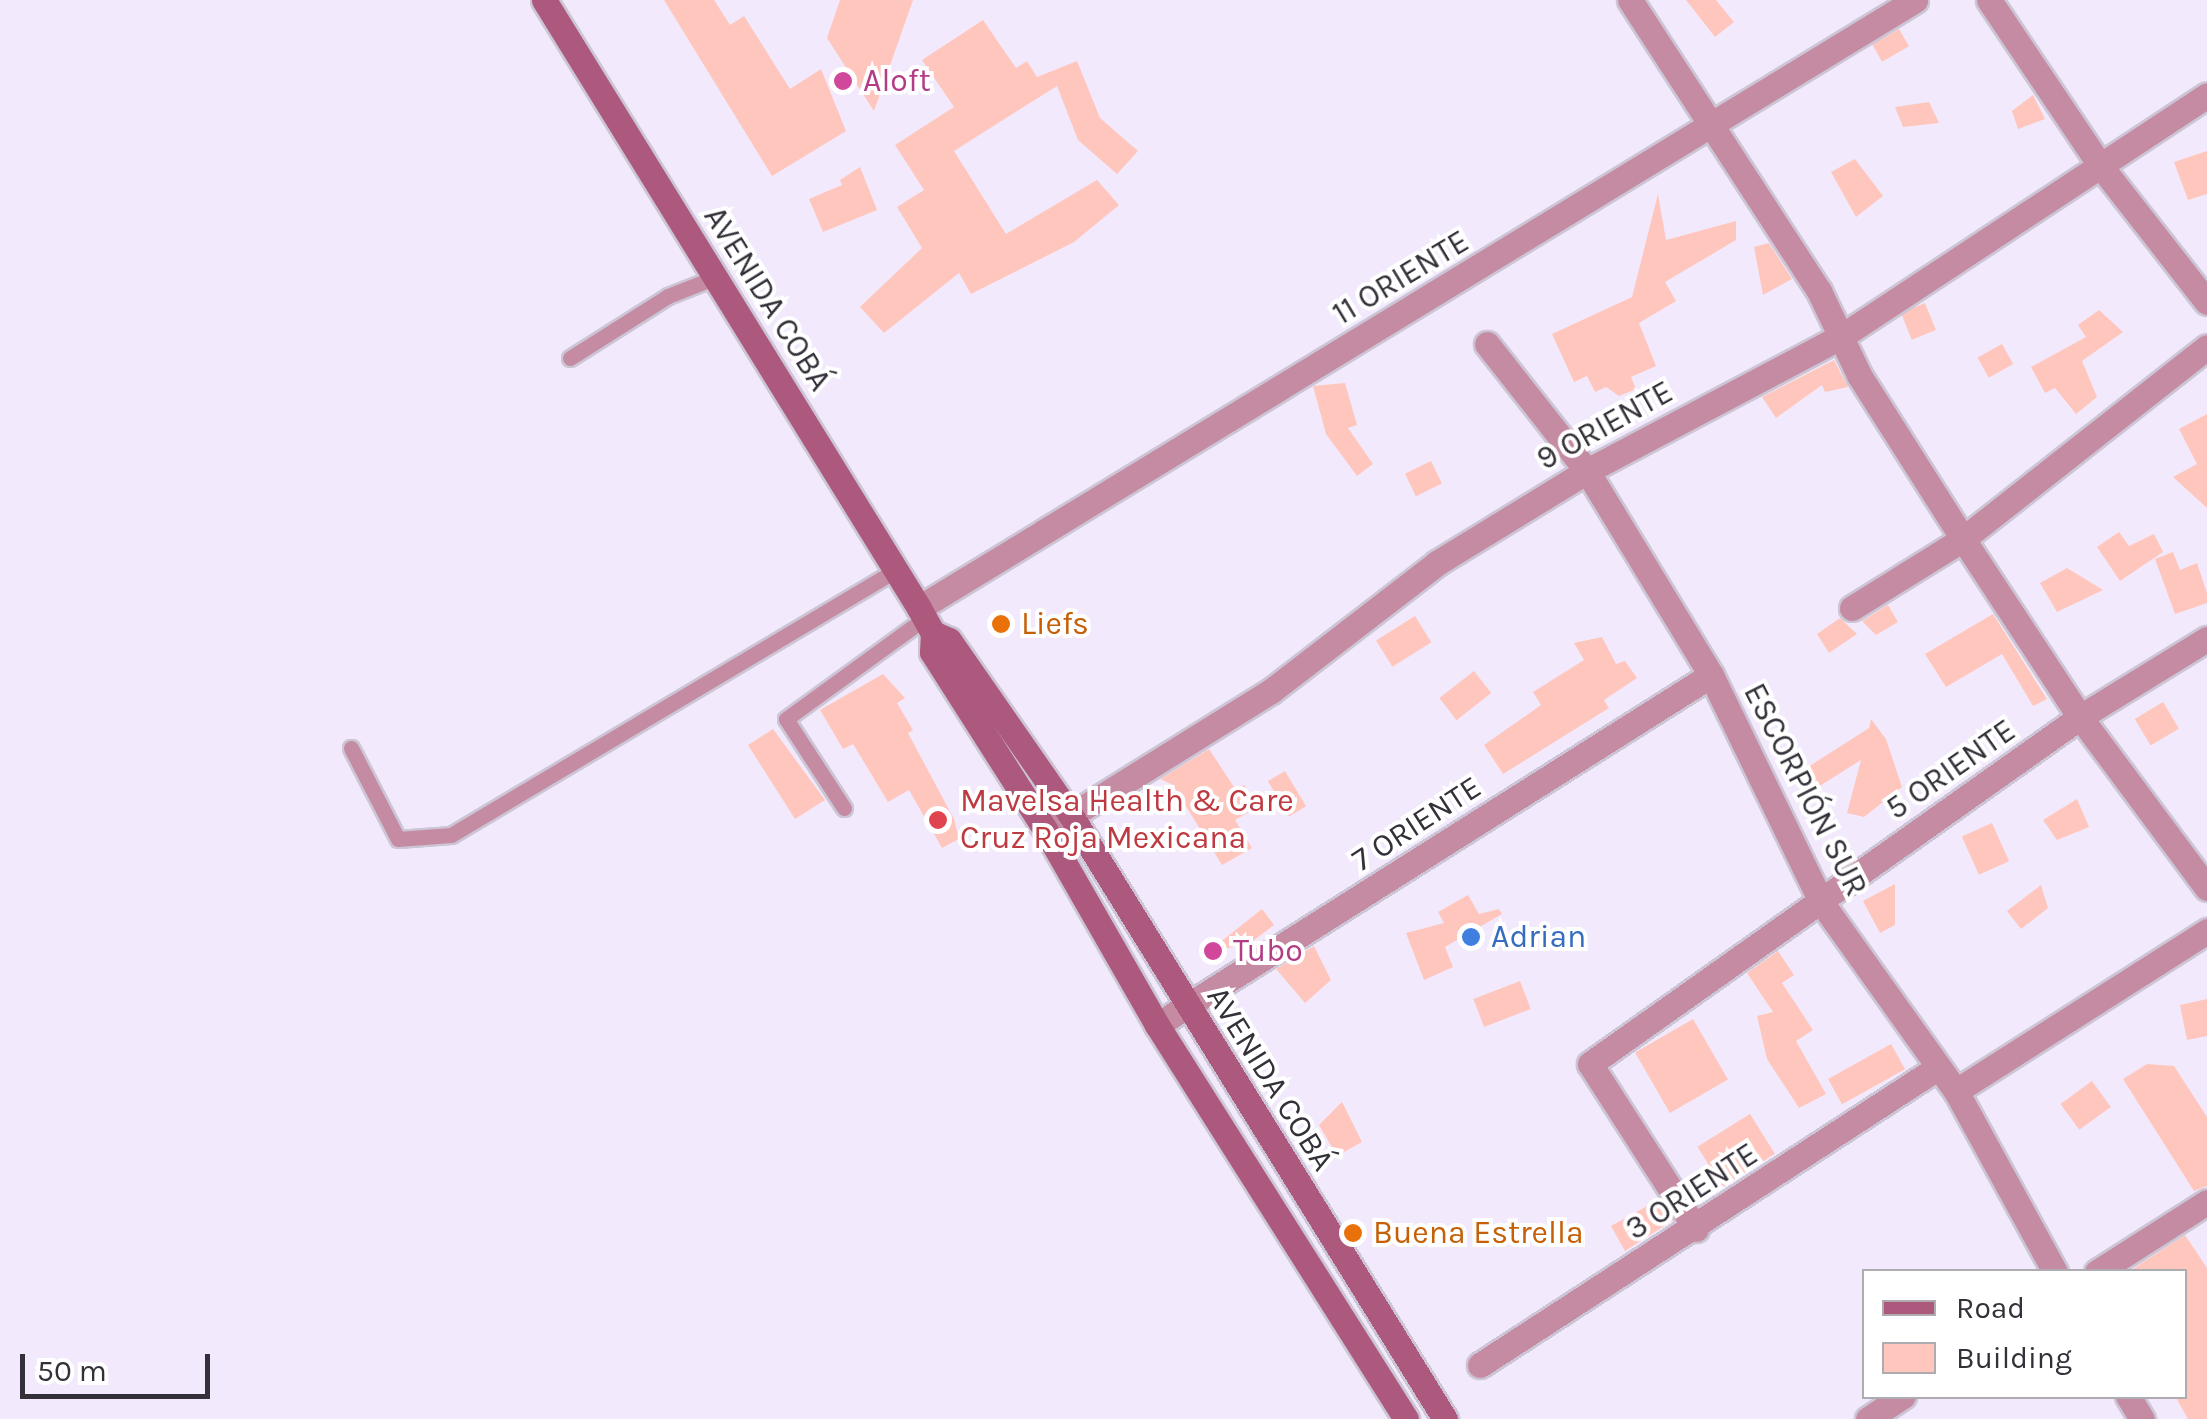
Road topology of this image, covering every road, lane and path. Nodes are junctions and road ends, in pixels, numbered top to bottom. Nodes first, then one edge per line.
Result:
1 (544, 0) edge
2 (1630, 0) edge
3 (1915, 0) edge
4 (1988, 0) edge
5 (2207, 95) edge
6 (1712, 127) junction
7 (2099, 164) junction
8 (716, 278) junction
9 (2207, 302) edge
10 (1842, 336) junction
11 (1488, 344) dead end
12 (2207, 347) edge
13 (570, 358) dead end
14 (1586, 470) junction
15 (1963, 538) junction
16 (896, 570) junction
17 (1852, 608) dead end
18 (926, 620) junction
19 (2207, 638) edge
20 (1711, 675) junction
21 (2080, 718) junction
22 (351, 748) dead end
23 (844, 808) dead end
24 (1070, 814) junction
25 (1046, 831) junction
26 (2207, 888) edge
27 (1821, 902) junction
28 (2207, 931) edge
29 (1187, 1008) junction
30 (1157, 1025) junction
31 (1937, 1068) junction
32 (1956, 1091) junction
33 (2207, 1202) edge
34 (1696, 1230) junction
35 (2053, 1269) edge
36 (2103, 1269) edge
37 (1480, 1365) dead end
38 (1898, 1399) edge
39 (1406, 1419) edge
40 (1445, 1419) edge
41 (1868, 1419) edge

1 - 8 main road, AVENIDA COBÁ
2 - 6 street
3 - 6 street, 11 ORIENTE
4 - 7 street
5 - 7 street, 9 ORIENTE
6 - 10 street
6 - 18 street, 11 ORIENTE
7 - 9 street
7 - 10 street, 9 ORIENTE
8 - 13 lane
8 - 16 main road, AVENIDA COBÁ
10 - 14 street, 9 ORIENTE
10 - 15 street
11 - 14 street, ESCORPIÓN SUR
12 - 15 street
14 - 20 street, ESCORPIÓN SUR
14 - 24 street, 9 ORIENTE
15 - 17 street
15 - 21 street
16 - 18 main road, AVENIDA COBÁ
16 - 22 lane
18 - 23 lane
18 - 24 main road, AVENIDA COBÁ
18 - 25 main road, AVENIDA COBÁ
19 - 21 street, 5 ORIENTE
20 - 27 street, ESCORPIÓN SUR
20 - 29 street, 7 ORIENTE
21 - 26 street
21 - 27 street, 5 ORIENTE
24 - 25 street, 9 ORIENTE
24 - 29 main road, AVENIDA COBÁ
25 - 30 main road, AVENIDA COBÁ
27 - 31 street, ESCORPIÓN SUR
27 - 34 street, 5 ORIENTE
28 - 32 street
29 - 30 street, 7 ORIENTE
29 - 40 main road, AVENIDA COBÁ
30 - 39 main road, AVENIDA COBÁ
31 - 32 street, ESCORPIÓN SUR
31 - 34 street, 3 ORIENTE
32 - 35 street, ESCORPIÓN SUR
33 - 36 street
34 - 37 street, 3 ORIENTE
38 - 41 street

